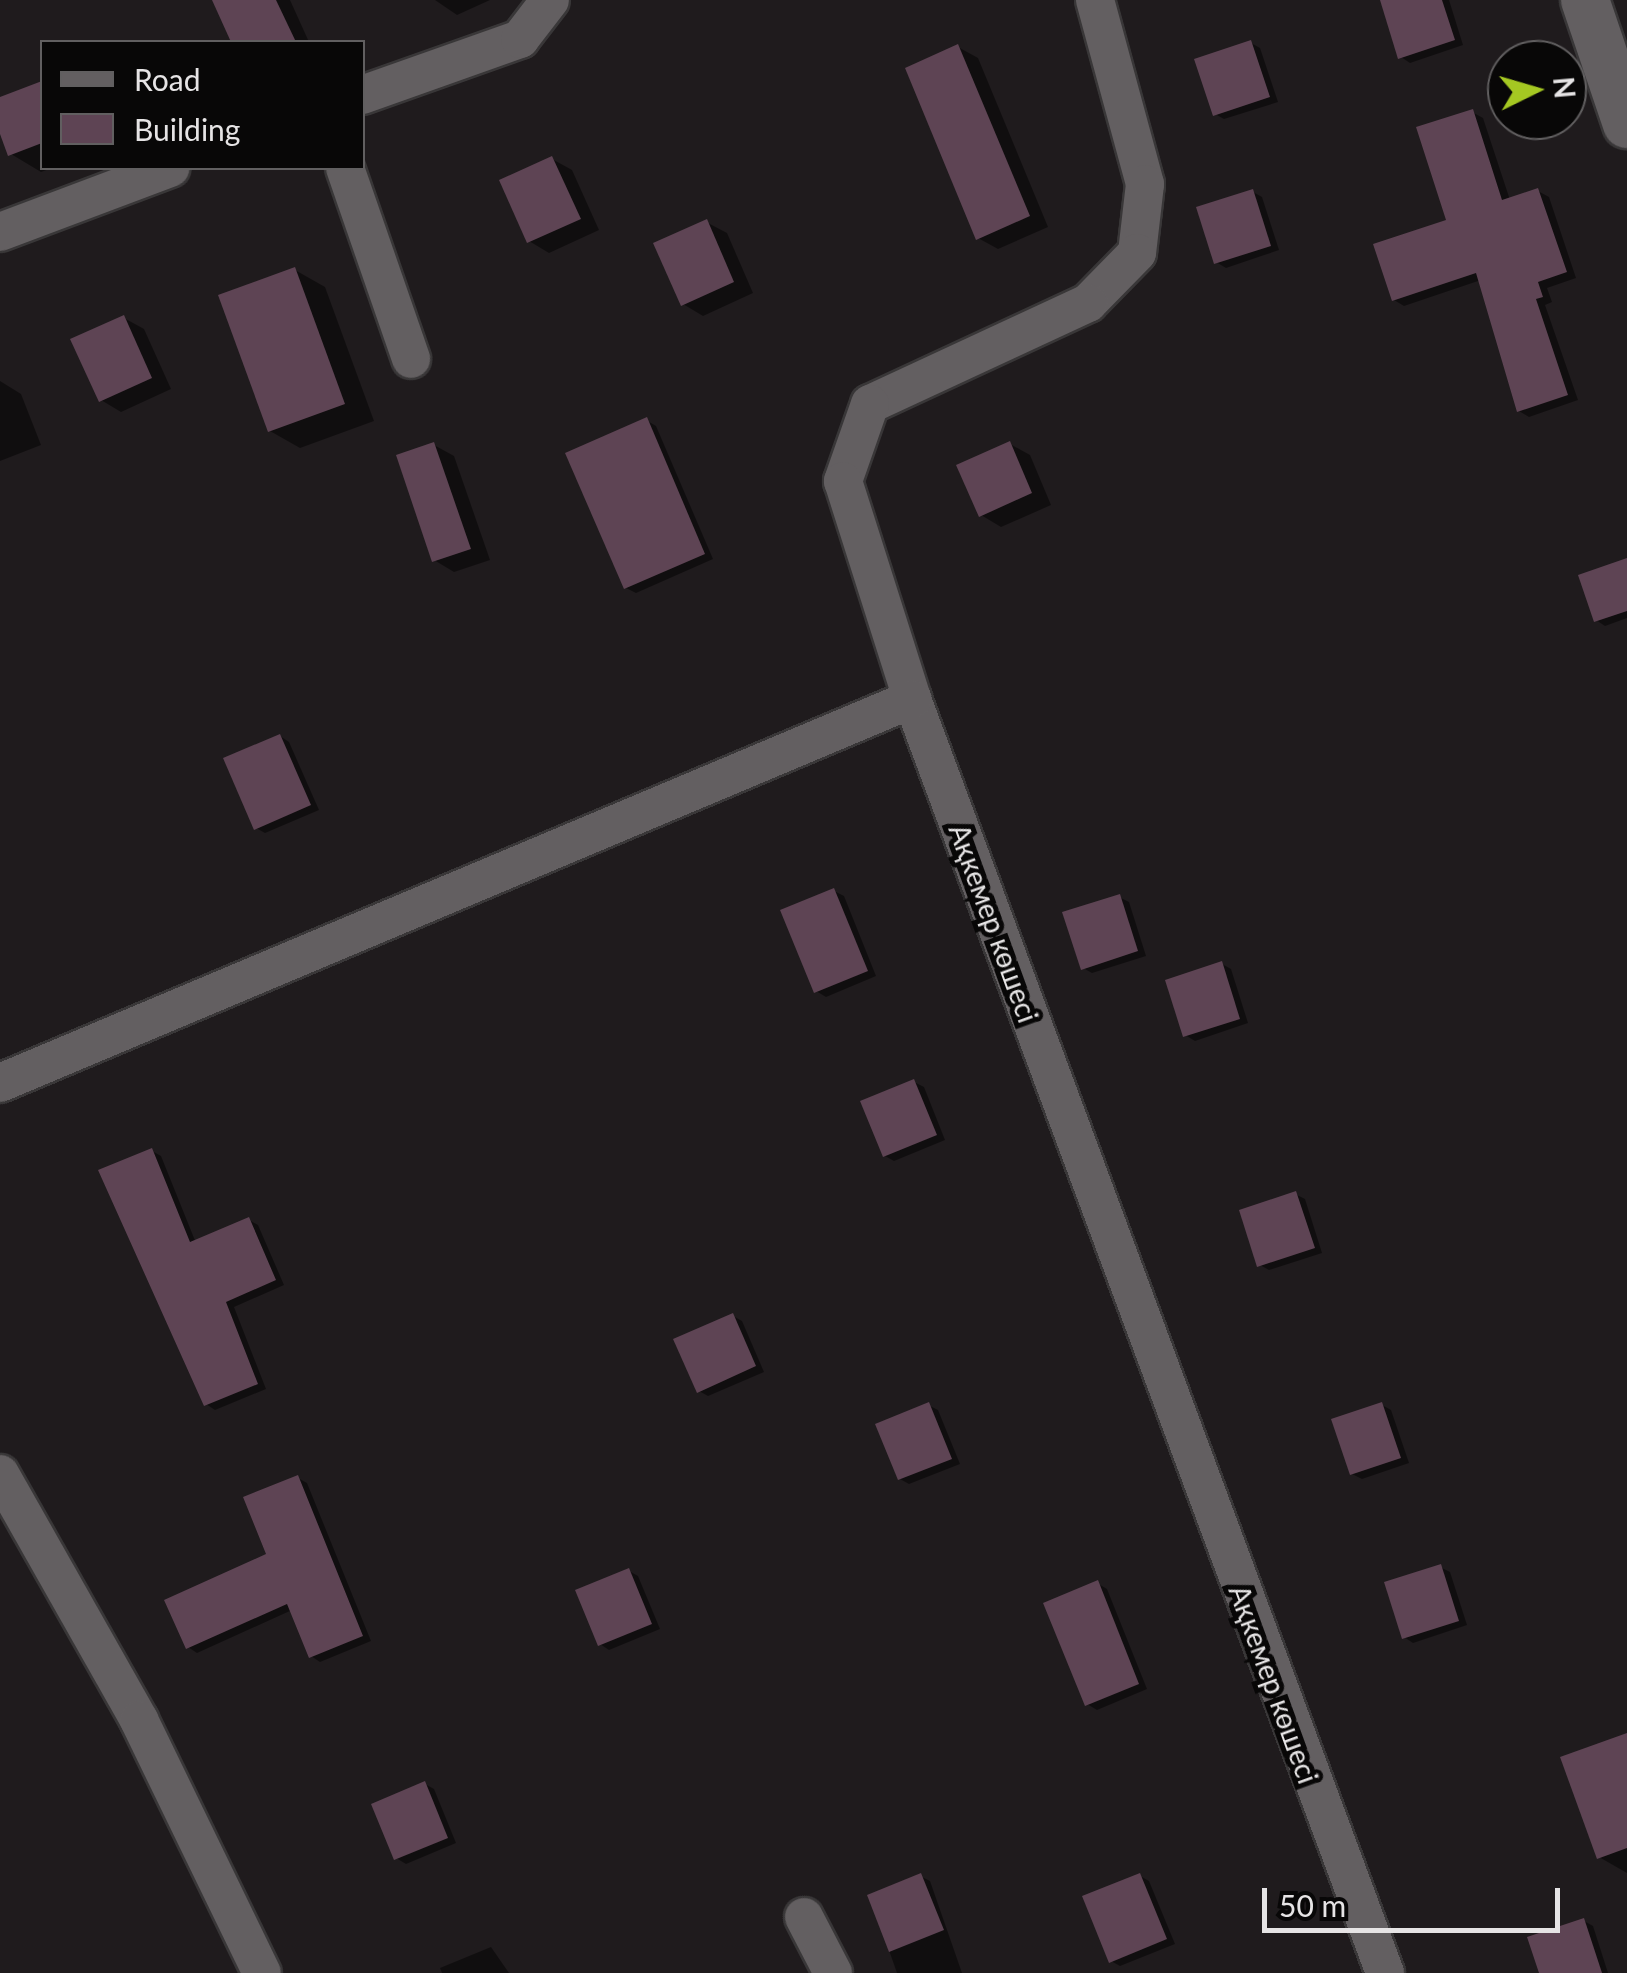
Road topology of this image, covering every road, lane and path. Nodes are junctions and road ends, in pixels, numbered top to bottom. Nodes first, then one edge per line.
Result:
1 (550, 0) edge
2 (1094, 0) edge
3 (1586, 0) edge
4 (365, 94) edge
5 (1627, 121) edge
6 (165, 170) edge
7 (346, 170) edge
8 (0, 232) edge
9 (411, 359) dead end
10 (912, 699) junction
11 (0, 1083) edge
12 (0, 1474) edge
13 (804, 1917) dead end
14 (262, 1973) edge
15 (834, 1973) edge
16 (1384, 1973) edge

1 - 4 street
2 - 10 street, Ақкемер көшесі
3 - 5 street
6 - 8 street
7 - 9 street
10 - 11 street
10 - 16 street, Ақкемер көшесі
12 - 14 street
13 - 15 street

